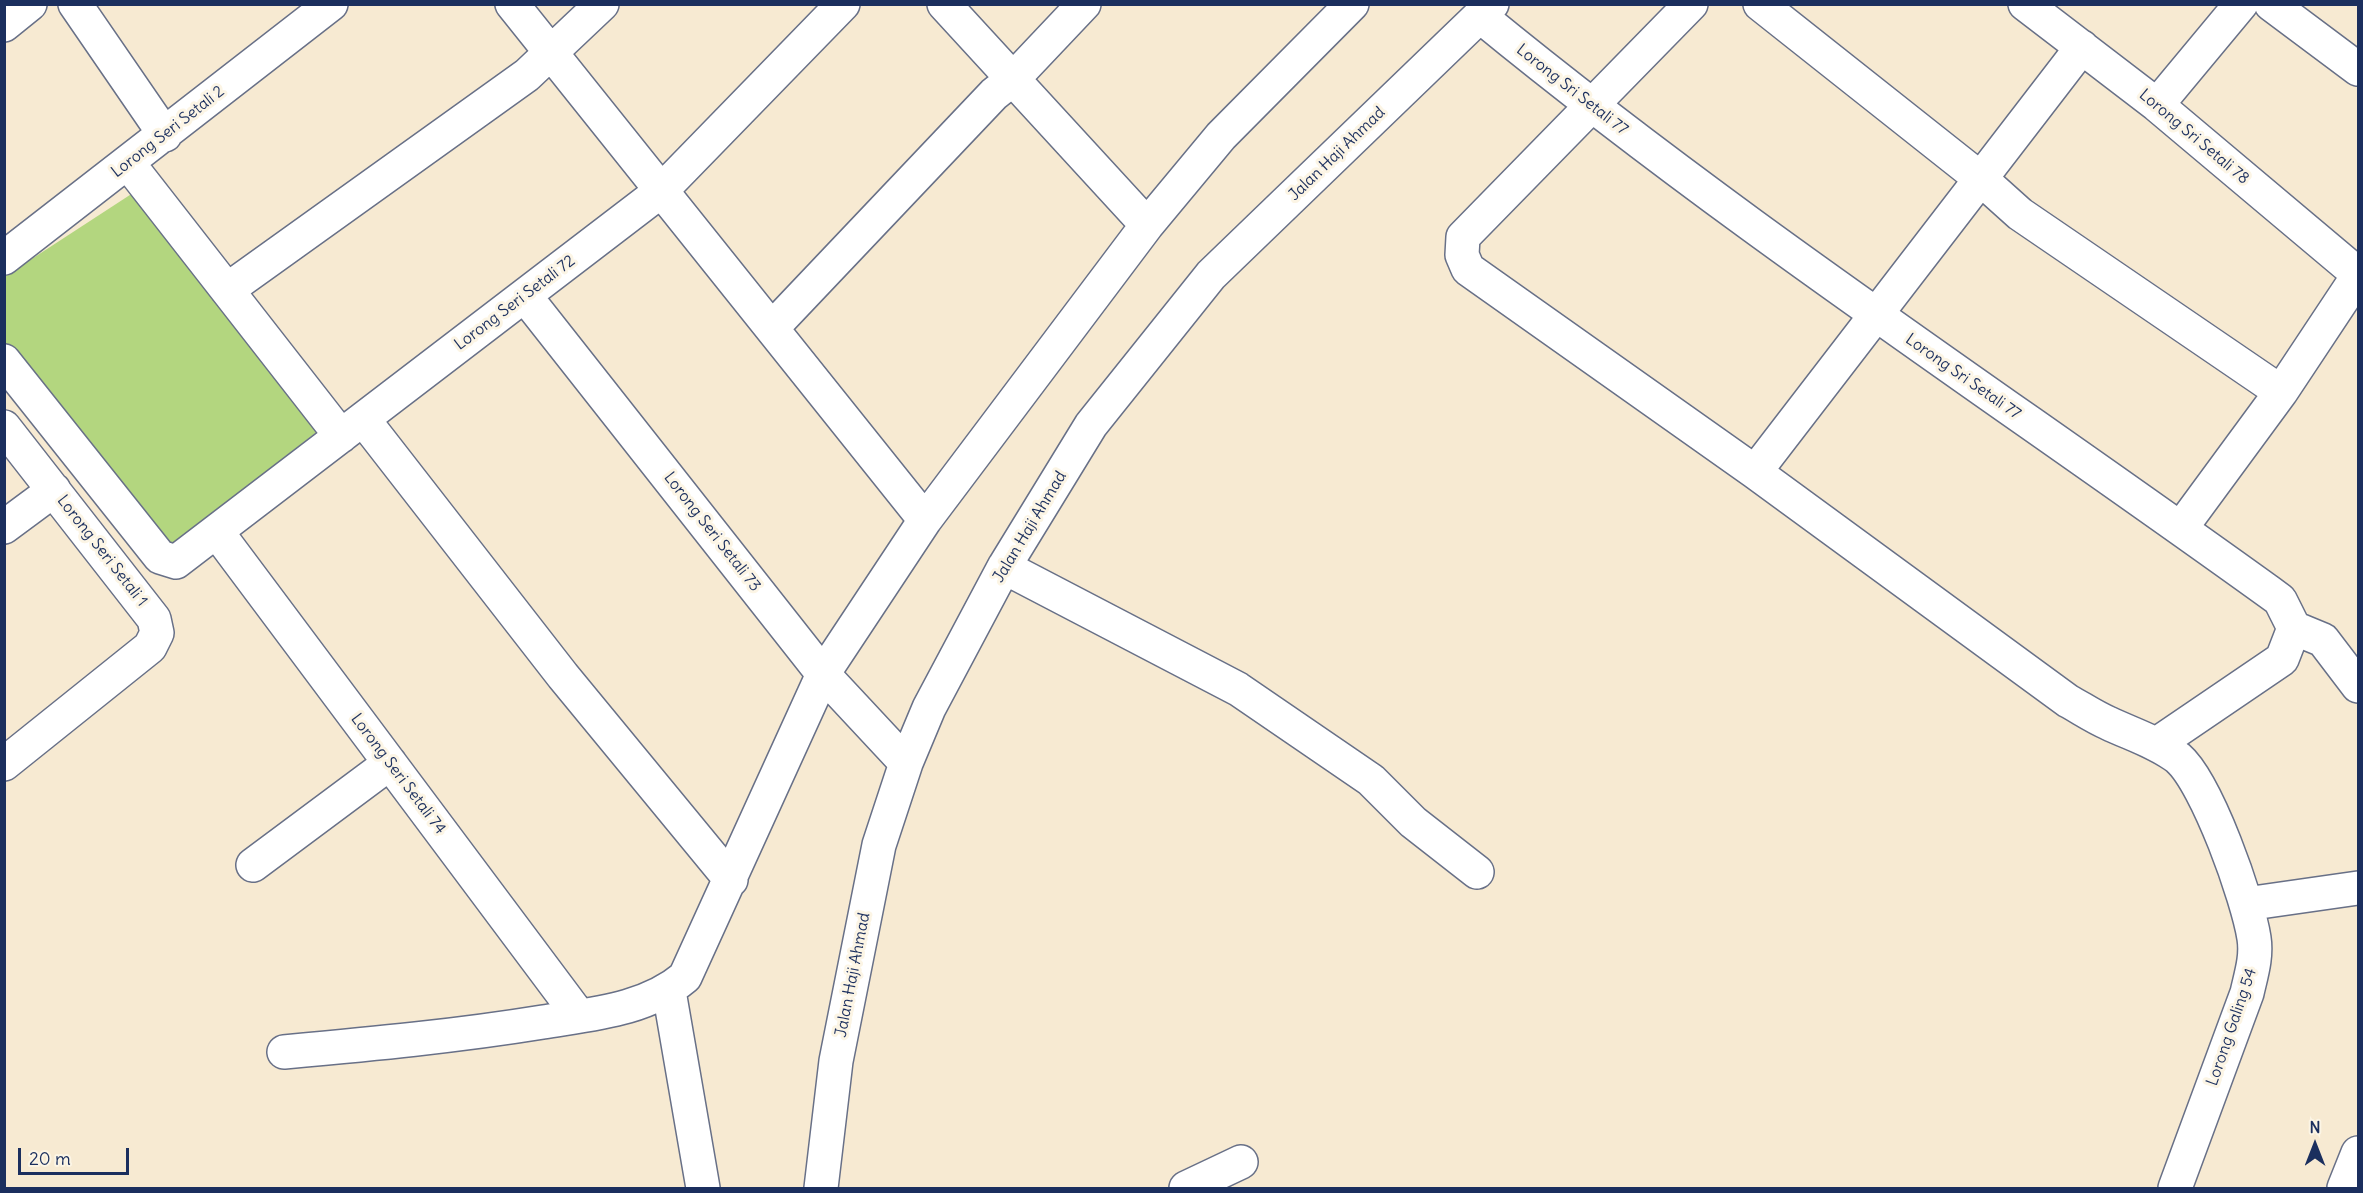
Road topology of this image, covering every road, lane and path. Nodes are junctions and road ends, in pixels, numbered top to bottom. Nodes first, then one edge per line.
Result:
1 (30, 4) edge
2 (75, 4) edge
3 (513, 4) edge
4 (602, 4) edge
5 (843, 4) edge
6 (944, 4) edge
7 (1084, 4) edge
8 (1352, 4) edge
9 (1691, 4) edge
10 (1760, 4) edge
11 (2025, 4) edge
12 (2241, 4) edge
13 (2271, 4) edge
14 (329, 5) edge
15 (1486, 10) edge
16 (4, 25) edge
17 (2082, 47) junction
18 (552, 54) junction
19 (2358, 69) edge
20 (1013, 79) junction
21 (2157, 105) junction
22 (1591, 106) junction
23 (165, 135) junction
24 (128, 163) junction
25 (1981, 179) junction
26 (661, 191) junction
27 (1147, 225) junction
28 (4, 258) edge
29 (2358, 275) edge
30 (227, 290) junction
31 (525, 296) junction
32 (1875, 316) junction
33 (772, 328) junction
34 (4, 362) edge
35 (2281, 393) junction
36 (4, 427) edge
37 (352, 428) junction
38 (1755, 472) junction
39 (54, 490) junction
40 (925, 520) junction
41 (4, 527) edge
42 (2181, 528) junction
43 (217, 532) junction
44 (1004, 567) junction
45 (2294, 628) junction
46 (823, 674) junction
47 (2358, 686) edge
48 (2157, 744) junction
49 (390, 763) junction
50 (906, 763) junction
51 (4, 764) edge
52 (253, 865) dead end
53 (1477, 872) dead end
54 (730, 880) junction
55 (2358, 888) edge
56 (2246, 903) junction
57 (669, 991) junction
58 (579, 1016) junction
59 (284, 1052) dead end
60 (2358, 1153) edge
61 (1241, 1162) dead end
62 (704, 1188) edge
63 (821, 1188) edge
64 (1186, 1188) edge
65 (2175, 1188) edge
66 (2344, 1188) edge

1 - 16 street
2 - 23 street
3 - 18 street
4 - 18 street
5 - 26 street, Lorong Seri Setali 72
6 - 20 street
7 - 20 street
8 - 27 street
9 - 22 street
10 - 25 street
11 - 17 street, Lorong Sri Setali 78
12 - 21 street
13 - 19 street
14 - 23 street, Lorong Seri Setali 2
15 - 22 street, Lorong Sri Setali 77
15 - 44 street, Jalan Haji Ahmad
17 - 21 street, Lorong Sri Setali 78
17 - 25 street
18 - 26 street
18 - 30 street
20 - 27 street
20 - 33 street
21 - 29 street, Lorong Sri Setali 78
22 - 32 street, Lorong Sri Setali 77
22 - 38 street, Lorong Galing 54
23 - 24 street, Lorong Seri Setali 2
24 - 28 street, Lorong Seri Setali 2
24 - 30 street
25 - 32 street
25 - 35 street
26 - 31 street, Lorong Seri Setali 72
26 - 33 street
27 - 40 street
29 - 35 street
30 - 37 street
31 - 37 street, Lorong Seri Setali 72
31 - 46 street, Lorong Seri Setali 73
32 - 38 street
32 - 42 street, Lorong Sri Setali 77
33 - 40 street
34 - 43 street, Lorong Seri Setali 72
35 - 42 street
36 - 39 street, Lorong Seri Setali 1
37 - 43 street, Lorong Seri Setali 72
37 - 54 street
38 - 48 street, Lorong Galing 54
39 - 41 street
39 - 51 street, Lorong Seri Setali 1
40 - 46 street
42 - 45 street, Lorong Sri Setali 77
43 - 49 street, Lorong Seri Setali 74
44 - 50 street, Jalan Haji Ahmad
44 - 53 street
45 - 47 street
45 - 48 street
46 - 50 street, Lorong Seri Setali 73
46 - 54 street
48 - 56 street, Lorong Galing 54
49 - 52 street
49 - 58 street, Lorong Seri Setali 74
50 - 63 street, Jalan Haji Ahmad
54 - 57 street
55 - 56 street
56 - 65 street, Lorong Galing 54
57 - 58 street
57 - 62 street
58 - 59 street
60 - 66 street
61 - 64 street

